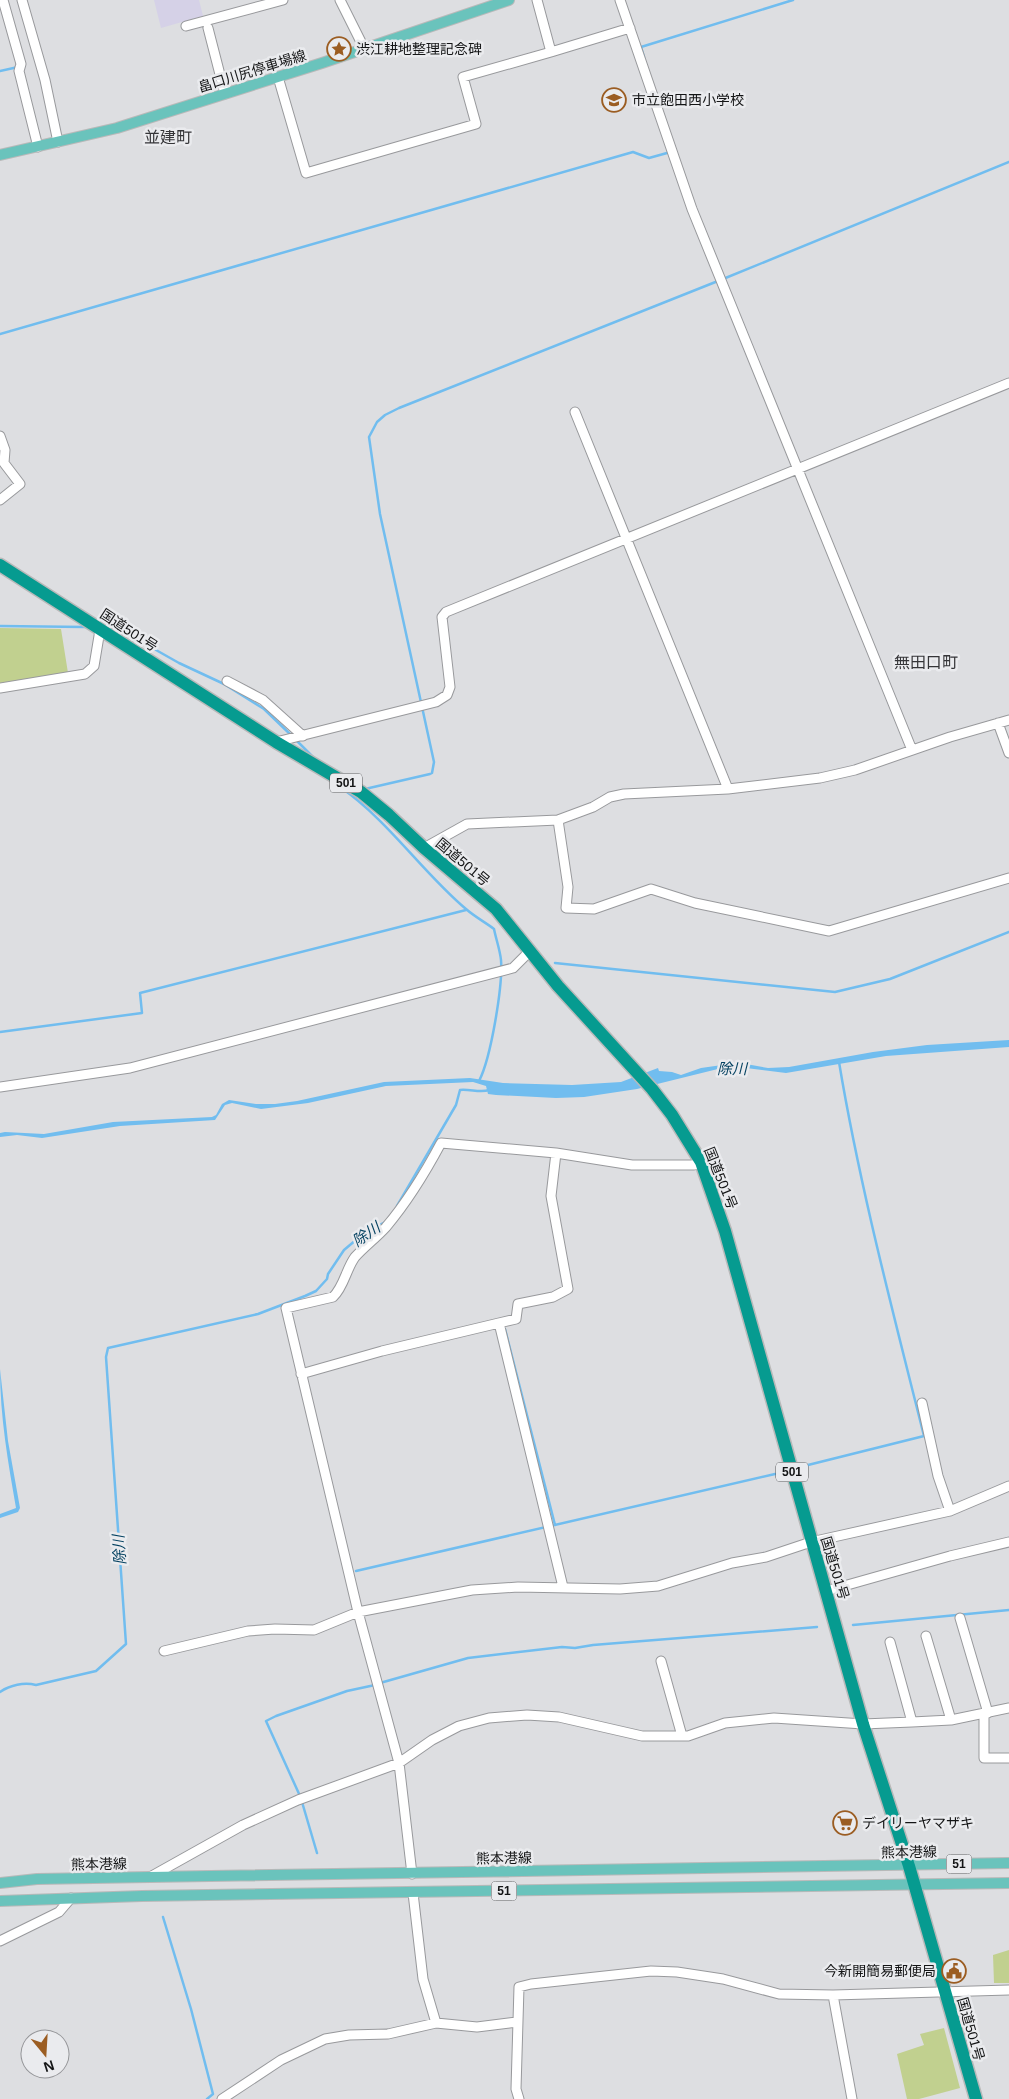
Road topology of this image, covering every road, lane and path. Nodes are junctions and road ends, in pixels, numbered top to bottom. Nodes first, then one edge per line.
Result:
1 (3, 0) edge
2 (22, 0) edge
3 (283, 0) edge
4 (340, 0) edge
5 (509, 0) edge
6 (538, 0) edge
7 (620, 0) edge
8 (186, 26) dead end
9 (208, 28) dead end
10 (630, 28) junction
11 (364, 48) junction
12 (551, 52) junction
13 (278, 77) junction
14 (225, 94) junction
15 (58, 142) junction
16 (38, 146) junction
17 (0, 155) edge
18 (1009, 383) edge
19 (575, 412) dead end
20 (0, 436) edge
21 (797, 471) junction
22 (0, 500) edge
23 (626, 540) junction
24 (0, 566) edge
25 (100, 630) junction
26 (228, 681) dead end
27 (0, 688) edge
28 (1009, 720) edge
29 (998, 723) junction
30 (303, 736) junction
31 (276, 742) junction
32 (912, 750) junction
33 (1009, 753) edge
34 (728, 790) junction
35 (558, 820) junction
36 (424, 848) junction
37 (1009, 878) edge
38 (530, 951) junction
39 (0, 1087) edge
40 (556, 1152) junction
41 (701, 1162) junction
42 (499, 1323) junction
43 (301, 1374) junction
44 (922, 1403) dead end
45 (1009, 1486) edge
46 (950, 1511) junction
47 (811, 1542) junction
48 (1009, 1542) edge
49 (563, 1587) junction
50 (826, 1591) junction
51 (358, 1612) junction
52 (960, 1618) dead end
53 (926, 1636) dead end
54 (890, 1642) dead end
55 (164, 1651) dead end
56 (661, 1661) dead end
57 (1009, 1708) edge
58 (986, 1713) junction
59 (951, 1720) junction
60 (912, 1722) junction
61 (863, 1724) junction
62 (682, 1736) junction
63 (1009, 1758) edge
64 (399, 1764) junction
65 (1009, 1863) edge
66 (909, 1866) junction
67 (412, 1874) junction
68 (150, 1877) junction
69 (0, 1882) edge
70 (1009, 1882) edge
71 (914, 1884) junction
72 (413, 1893) junction
73 (71, 1898) junction
74 (0, 1901) edge
75 (0, 1941) edge
76 (1009, 1990) edge
77 (945, 1991) junction
78 (833, 1995) junction
79 (436, 2022) junction
80 (517, 2022) junction
81 (222, 2099) edge
82 (519, 2099) edge
83 (852, 2099) edge
84 (976, 2099) edge

1 - 16 street
2 - 15 street
3 - 8 street
4 - 11 street
5 - 11 main road, 畠口川尻停車場線
6 - 12 street
7 - 10 street
9 - 14 street
10 - 12 street
10 - 21 street
11 - 13 main road, 畠口川尻停車場線
12 - 13 street
13 - 14 main road, 畠口川尻停車場線
14 - 15 main road, 畠口川尻停車場線
15 - 16 main road, 畠口川尻停車場線
16 - 17 main road, 畠口川尻停車場線
18 - 21 street
19 - 23 street
20 - 22 street
21 - 23 street
21 - 32 street
23 - 30 street
23 - 34 street
24 - 25 highway, 国道501号 / 501
25 - 27 street
25 - 31 highway, 国道501号 / 501
26 - 30 street
28 - 29 street
29 - 32 street
29 - 33 street
30 - 31 street
31 - 36 highway, 国道501号 / 501
32 - 34 street
34 - 35 street
35 - 36 street
35 - 37 street
36 - 38 highway, 国道501号 / 501
38 - 39 street
38 - 41 highway, 国道501号 / 501
40 - 41 street
40 - 42 street
40 - 43 street
41 - 47 highway, 国道501号 / 501
42 - 43 street
42 - 49 street
43 - 51 street
44 - 46 street
45 - 46 street
46 - 47 street
47 - 49 street
47 - 50 highway, 国道501号 / 501
48 - 50 street
49 - 51 street
50 - 61 highway, 国道501号 / 501
51 - 55 street
51 - 64 street
52 - 58 street
53 - 59 street
54 - 60 street
56 - 62 street
57 - 58 street
58 - 59 street
58 - 63 street
59 - 60 street
60 - 61 street
61 - 62 street
61 - 66 highway, 国道501号 / 501
62 - 64 street
64 - 67 street
64 - 68 street
65 - 66 main road, 熊本港線 / 51
66 - 67 main road, 熊本港線 / 51
66 - 71 highway, 国道501号 / 501
67 - 68 main road, 熊本港線 / 51
68 - 69 main road, 熊本港線 / 51
70 - 71 main road, 51
71 - 72 main road, 51
71 - 77 highway, 国道501号 / 501
72 - 73 main road, 51
72 - 79 street
73 - 74 main road, 51
73 - 75 street
76 - 77 street
77 - 78 street
77 - 84 highway, 国道501号 / 501
78 - 80 street
78 - 83 street
79 - 80 street
79 - 81 street
80 - 82 street

